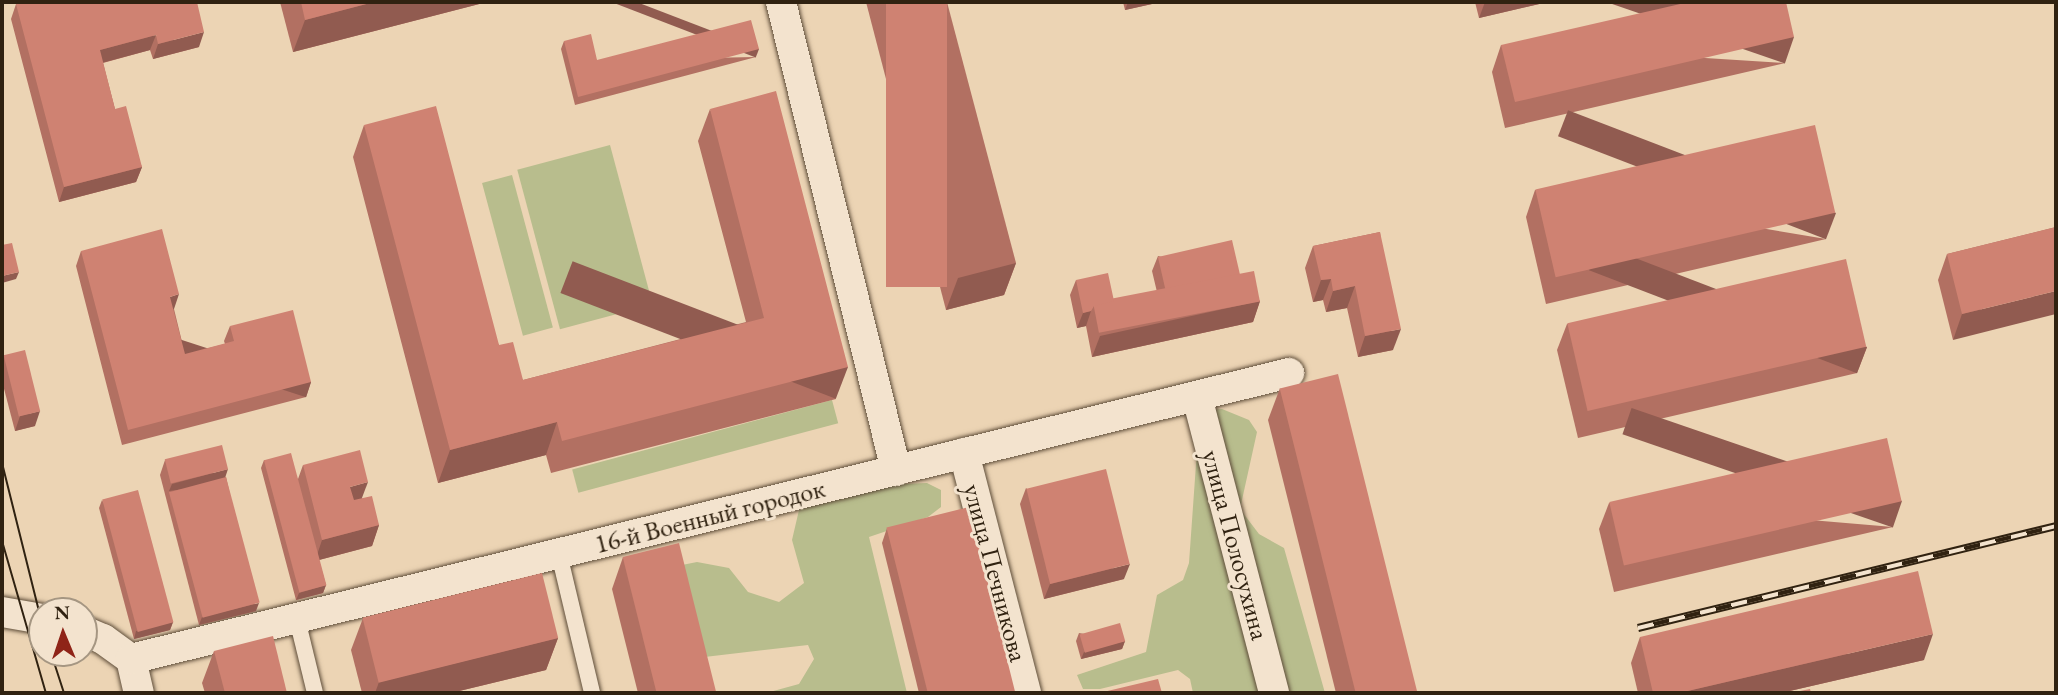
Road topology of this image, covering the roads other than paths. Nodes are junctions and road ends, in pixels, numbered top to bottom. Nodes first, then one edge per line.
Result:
1 (780, 2) edge
2 (1289, 373) dead end
3 (1197, 397) junction
4 (964, 453) junction
5 (896, 471) junction
6 (559, 554) junction
7 (2, 612) edge
8 (28, 617) edge
9 (297, 619) junction
10 (98, 637) edge
11 (131, 659) junction
12 (139, 693) edge
13 (315, 693) edge
14 (592, 693) edge
15 (1026, 693) edge
16 (1274, 693) edge

1 - 5 street
2 - 3 street, 16-й Военный городок
3 - 4 street, 16-й Военный городок
3 - 16 street, улица Полосухина
4 - 5 street, 16-й Военный городок
4 - 15 street, улица Печникова
5 - 6 street, 16-й Военный городок
6 - 9 street, 16-й Военный городок
6 - 14 lane
7 - 8 street
9 - 11 street, 16-й Военный городок
9 - 13 lane
10 - 11 street
11 - 12 street

